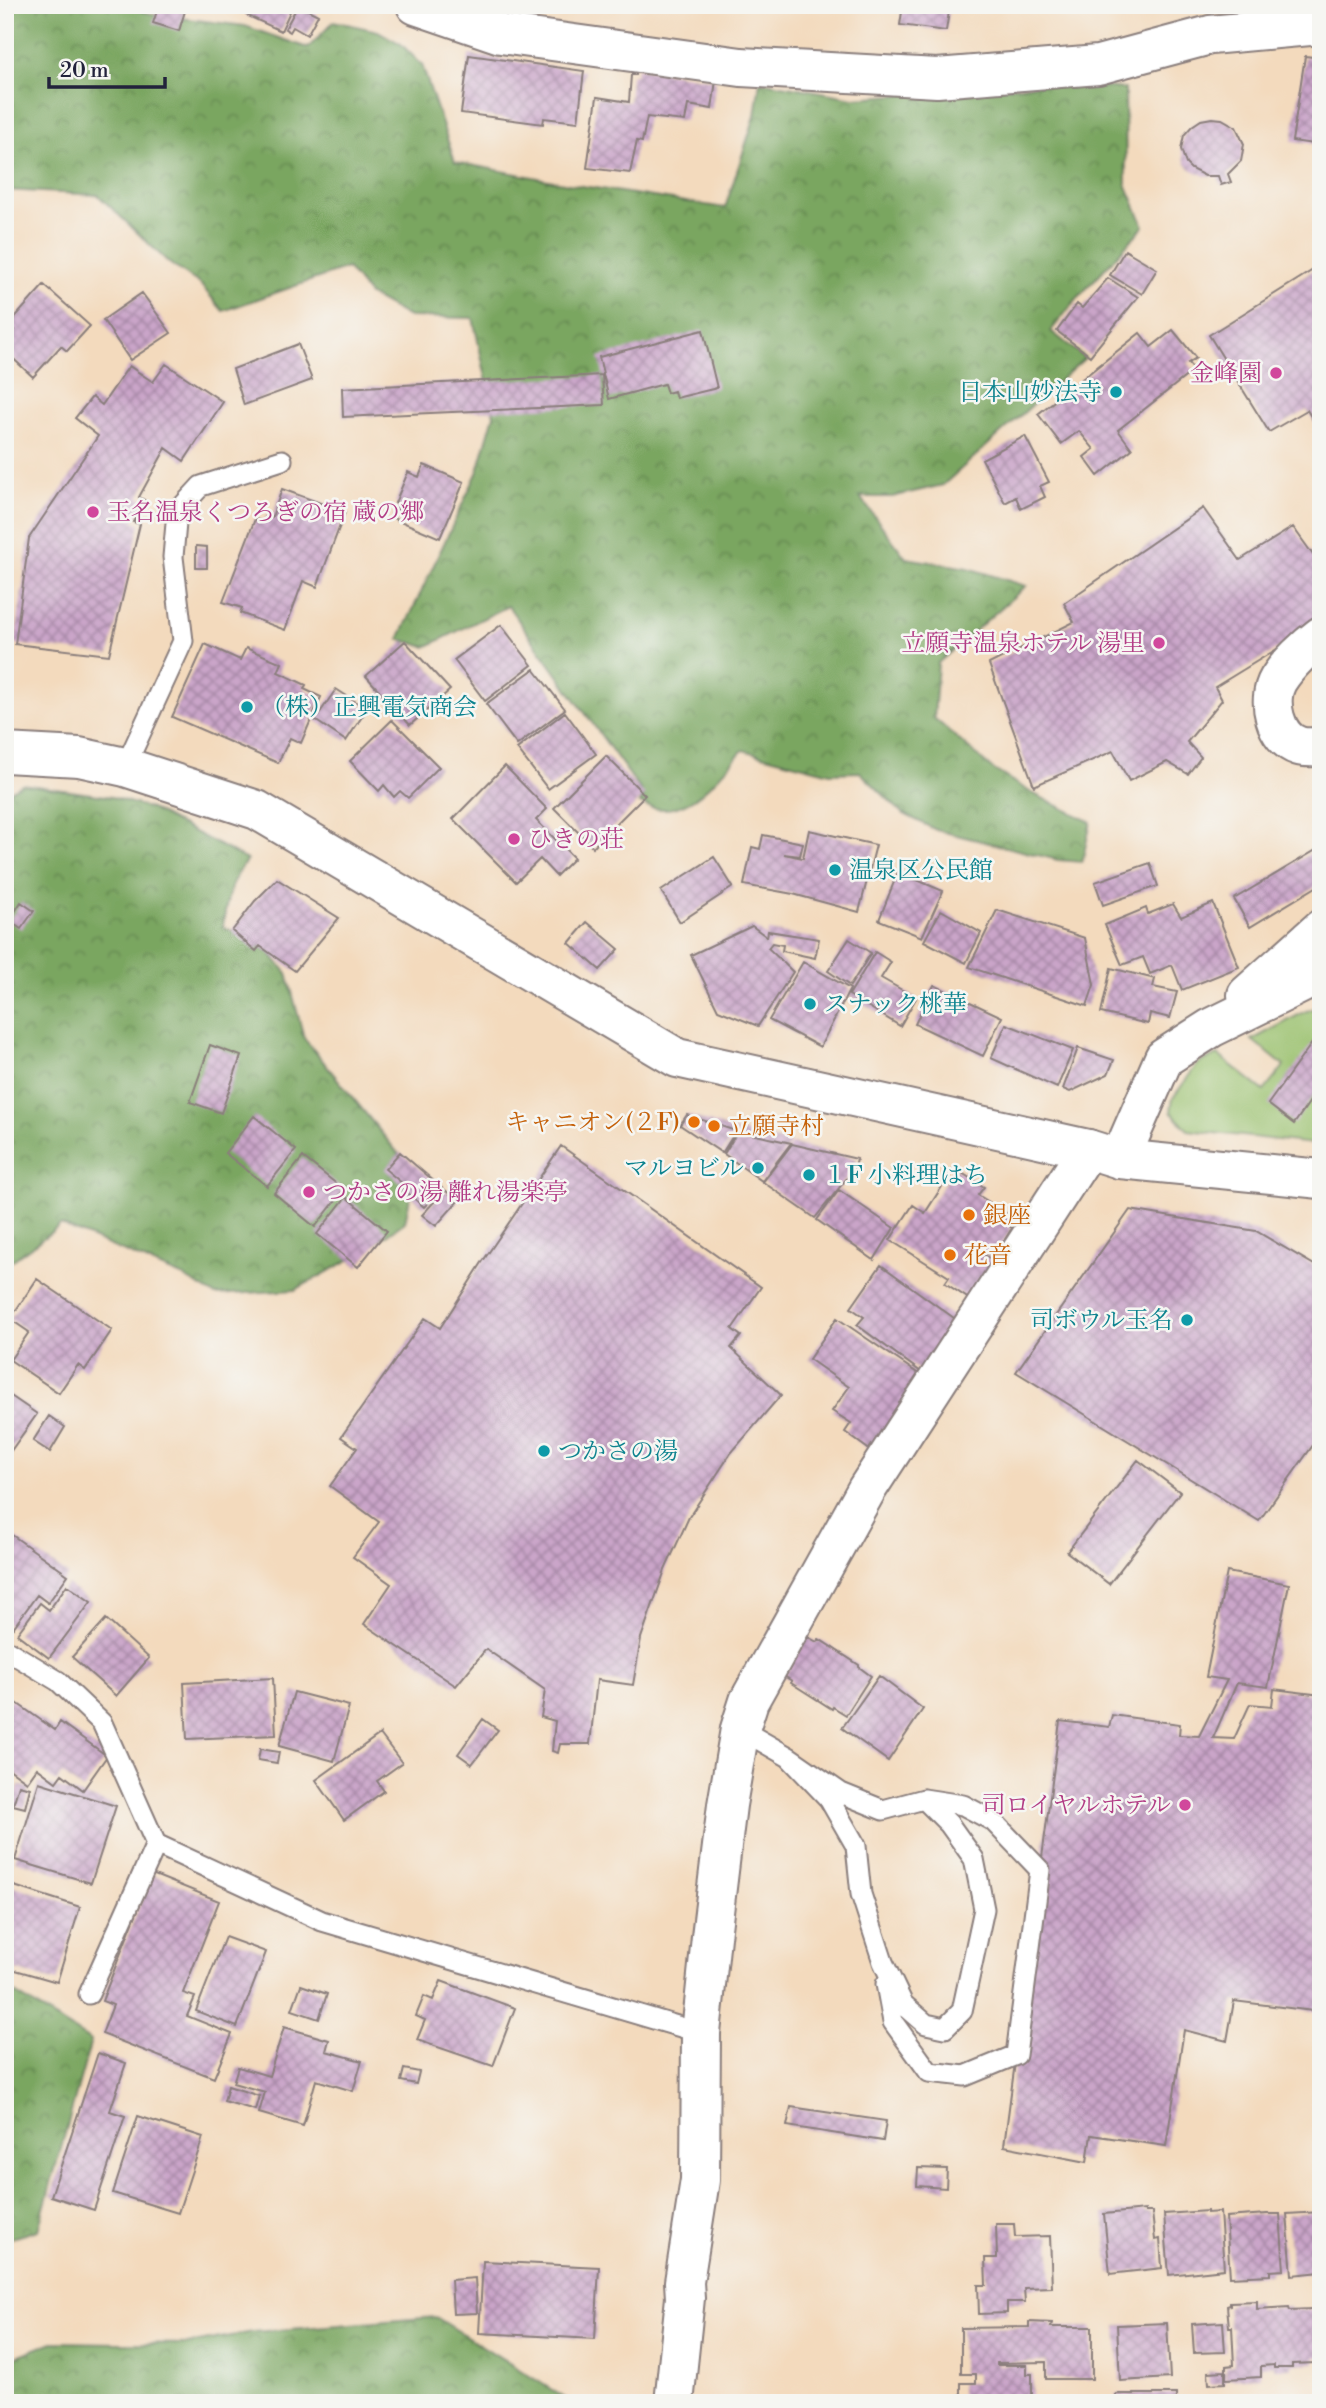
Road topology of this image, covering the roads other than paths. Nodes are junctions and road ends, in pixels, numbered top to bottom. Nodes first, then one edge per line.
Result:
1 (416, 5) edge
2 (1321, 24) edge
3 (282, 460) dead end
4 (1321, 636) edge
5 (1321, 747) edge
6 (5, 753) edge
7 (125, 767) junction
8 (1321, 929) edge
9 (1321, 974) edge
10 (1211, 1028) junction
11 (1104, 1154) junction
12 (1321, 1179) edge
13 (5, 1649) edge
14 (740, 1729) junction
15 (789, 1757) junction
16 (924, 1799) junction
17 (156, 1844) junction
18 (883, 1962) junction
19 (89, 1994) dead end
20 (701, 2032) junction
21 (674, 2403) edge

1 - 2 street
3 - 7 lane
4 - 5 street
6 - 7 street
7 - 11 street
8 - 10 street
9 - 10 street
10 - 11 street
11 - 12 street
11 - 14 street
13 - 17 lane
14 - 15 lane
14 - 20 street
15 - 16 lane
15 - 18 lane
16 - 18 lane
16 - 18 lane
17 - 19 lane
17 - 20 lane
20 - 21 street

